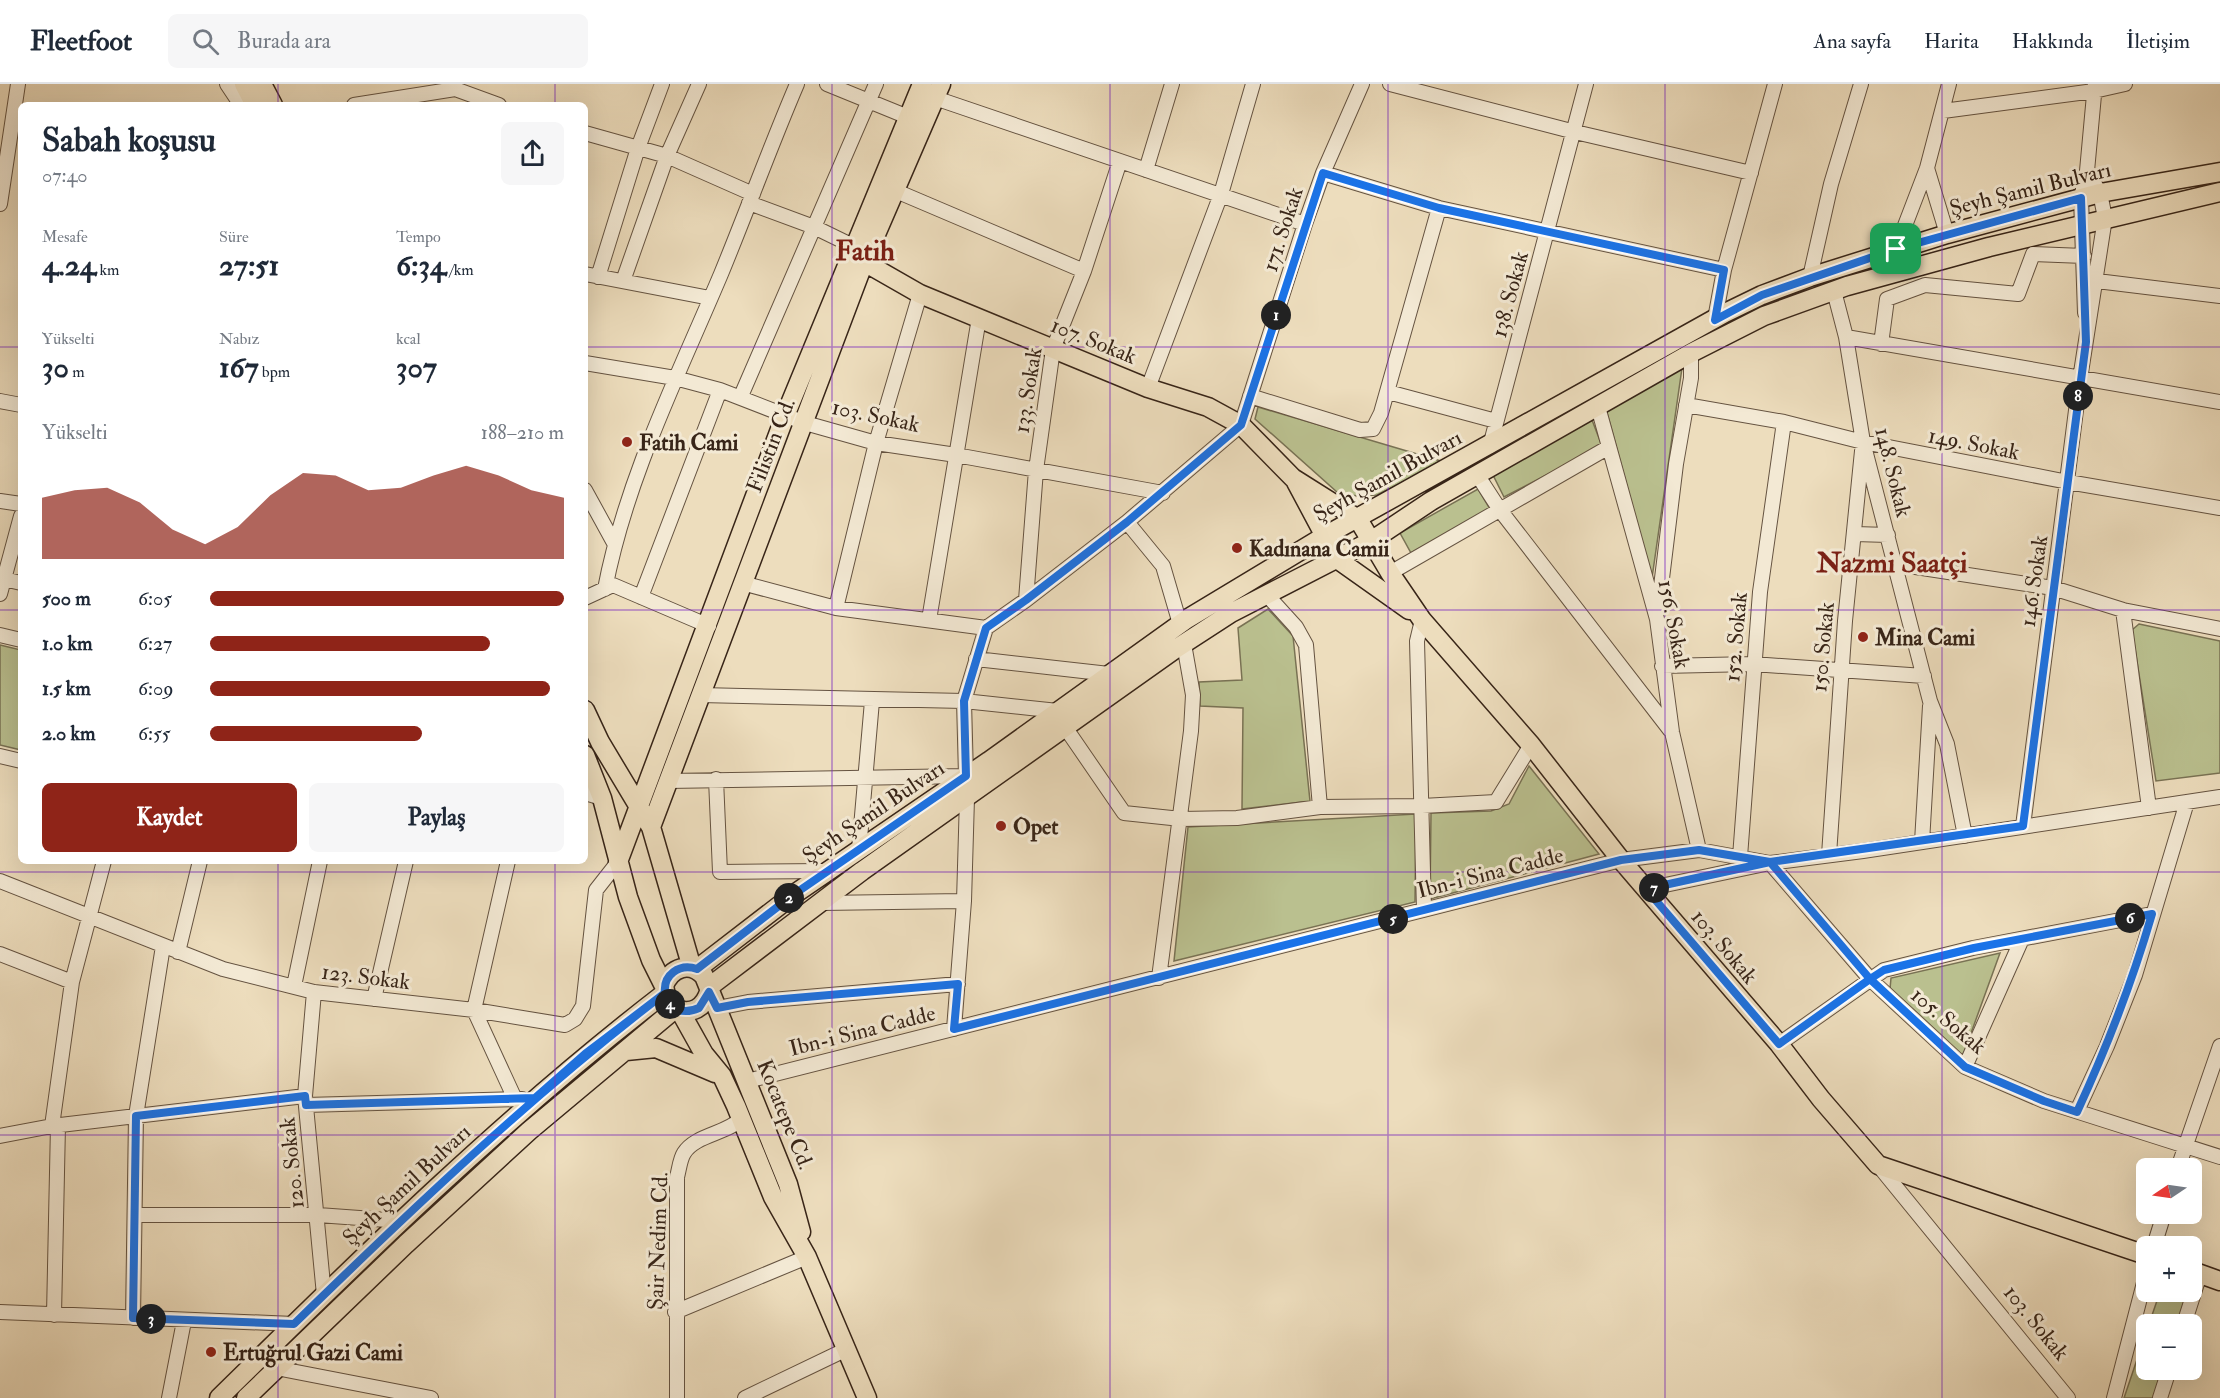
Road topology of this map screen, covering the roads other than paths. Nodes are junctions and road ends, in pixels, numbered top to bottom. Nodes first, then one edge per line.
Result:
1 (18, 84) edge
2 (227, 84) edge
3 (244, 84) edge
4 (262, 84) edge
5 (662, 84) edge
6 (699, 84) edge
7 (797, 84) edge
8 (828, 84) edge
9 (876, 84) edge
10 (922, 84) edge
11 (1172, 84) edge
12 (1253, 84) edge
13 (1362, 84) edge
14 (1390, 84) edge
15 (1586, 84) edge
16 (1775, 84) edge
17 (1862, 84) edge
18 (1949, 84) edge
19 (2125, 84) edge
20 (454, 87) edge
21 (2094, 87) edge
22 (938, 91) edge
23 (869, 101) junction
24 (239, 102) edge
25 (253, 102) edge
26 (271, 102) edge
27 (371, 102) edge
28 (458, 102) edge
29 (492, 102) edge
30 (1943, 111) junction
31 (908, 117) junction
32 (1575, 132) junction
33 (588, 134) edge
34 (10, 144) edge
35 (638, 148) junction
36 (667, 156) junction
37 (1120, 161) junction
38 (1928, 168) junction
39 (1146, 170) junction
40 (2087, 171) junction
41 (2220, 172) edge
42 (1323, 173) junction
43 (1751, 173) junction
44 (896, 191) junction
45 (2220, 192) edge
46 (2100, 193) junction
47 (1221, 194) junction
48 (2081, 198) junction
49 (751, 199) junction
50 (0, 204) edge
51 (1439, 208) junction
52 (2105, 218) junction
53 (1305, 224) junction
54 (2081, 224) junction
55 (814, 227) junction
56 (1548, 232) junction
57 (1947, 234) junction
58 (853, 246) junction
59 (1896, 249) junction
60 (2084, 256) junction
61 (864, 262) junction
62 (1724, 270) junction
63 (1084, 271) junction
64 (591, 275) edge
65 (1810, 277) junction
66 (623, 281) junction
67 (2097, 281) junction
68 (1834, 291) junction
69 (920, 294) junction
70 (2220, 296) edge
71 (710, 298) junction
72 (979, 318) junction
73 (1715, 320) junction
74 (1846, 337) junction
75 (2086, 342) junction
76 (1881, 344) junction
77 (1053, 349) junction
78 (1691, 353) junction
79 (588, 364) edge
80 (675, 378) junction
81 (2080, 378) junction
82 (1149, 388) junction
83 (720, 390) junction
84 (1388, 392) junction
85 (741, 396) junction
86 (1250, 396) junction
87 (0, 401) edge
88 (2220, 402) edge
89 (18, 404) edge
90 (1686, 405) junction
91 (1598, 407) junction
92 (785, 416) junction
93 (1496, 421) junction
94 (1784, 422) junction
95 (805, 423) junction
96 (1241, 425) junction
97 (1863, 442) junction
98 (876, 443) junction
99 (1490, 446) junction
100 (1609, 447) junction
101 (956, 455) junction
102 (1036, 470) junction
103 (1478, 476) junction
104 (1293, 478) junction
105 (2068, 482) junction
106 (1163, 493) junction
107 (588, 495) edge
108 (0, 501) edge
109 (18, 504) edge
110 (2220, 508) edge
111 (1500, 510) junction
112 (1358, 519) junction
113 (1127, 522) junction
114 (18, 527) edge
115 (1855, 534) junction
116 (1888, 535) junction
117 (1323, 537) junction
118 (1371, 541) junction
119 (614, 543) junction
120 (1337, 559) junction
121 (1896, 564) junction
122 (1390, 573) junction
123 (741, 583) junction
124 (18, 584) edge
125 (2053, 588) junction
126 (605, 589) junction
127 (1, 590) edge
128 (1266, 594) junction
129 (588, 596) edge
130 (641, 597) junction
131 (1026, 600) junction
132 (836, 608) junction
133 (2123, 610) junction
134 (1657, 619) junction
135 (929, 620) junction
136 (1422, 620) junction
137 (1180, 624) junction
138 (709, 626) junction
139 (986, 628) junction
140 (2220, 629) edge
141 (0, 635) edge
142 (18, 639) edge
143 (1184, 644) junction
144 (976, 659) junction
145 (1753, 664) junction
146 (1662, 666) junction
147 (1841, 672) junction
148 (1109, 674) junction
149 (1924, 676) junction
150 (700, 696) junction
151 (872, 701) junction
152 (964, 701) junction
153 (1930, 701) junction
154 (588, 716) edge
155 (1062, 719) junction
156 (1672, 732) junction
157 (1531, 745) junction
158 (0, 756) edge
159 (18, 761) edge
160 (588, 770) edge
161 (966, 776) junction
162 (864, 777) junction
163 (716, 779) junction
164 (667, 781) junction
165 (593, 796) edge
166 (2220, 797) edge
167 (967, 798) junction
168 (2187, 802) junction
169 (640, 804) junction
170 (1422, 806) junction
171 (1320, 807) junction
172 (2149, 808) junction
173 (1181, 819) junction
174 (2023, 826) junction
175 (651, 827) junction
176 (1965, 836) junction
177 (1922, 842) junction
178 (859, 850) junction
179 (1699, 850) junction
180 (1828, 855) junction
181 (1740, 857) junction
182 (1621, 860) junction
183 (618, 862) junction
184 (1770, 862) junction
185 (103, 864) edge
186 (199, 864) edge
187 (319, 864) edge
188 (405, 864) edge
189 (506, 864) edge
190 (827, 872) junction
191 (0, 881) edge
192 (1646, 889) junction
193 (964, 901) junction
194 (821, 903) junction
195 (1424, 910) junction
196 (2152, 914) junction
197 (88, 918) junction
198 (2022, 939) junction
199 (163, 946) junction
200 (178, 952) junction
201 (0, 954) edge
202 (694, 969) junction
203 (1159, 978) junction
204 (1870, 979) junction
205 (72, 982) junction
206 (958, 984) junction
207 (294, 986) junction
208 (664, 990) junction
209 (314, 992) junction
210 (712, 995) junction
211 (374, 999) junction
212 (474, 1010) junction
213 (677, 1010) junction
214 (954, 1029) junction
215 (1779, 1044) junction
216 (2220, 1046) edge
217 (626, 1051) junction
218 (1965, 1067) junction
219 (722, 1076) junction
220 (747, 1081) junction
221 (535, 1098) junction
222 (515, 1099) junction
223 (305, 1100) junction
224 (2077, 1112) junction
225 (136, 1116) junction
226 (741, 1119) junction
227 (55, 1126) junction
228 (0, 1136) edge
229 (2184, 1146) junction
230 (2220, 1157) edge
231 (2181, 1158) edge
232 (1878, 1165) junction
233 (135, 1215) junction
234 (318, 1215) junction
235 (401, 1221) junction
236 (2136, 1252) edge
237 (807, 1257) junction
238 (2202, 1275) edge
239 (2220, 1281) edge
240 (324, 1295) junction
241 (2139, 1302) edge
242 (0, 1312) edge
243 (675, 1312) junction
244 (54, 1315) junction
245 (133, 1318) junction
246 (184, 1321) junction
247 (294, 1324) junction
248 (847, 1349) junction
249 (276, 1368) junction
250 (2166, 1380) edge
251 (169, 1398) edge
252 (219, 1398) edge
253 (246, 1398) edge
254 (431, 1398) edge
255 (677, 1398) edge
256 (745, 1398) edge
257 (867, 1398) edge
258 (2068, 1398) edge
259 (2114, 1398) edge
260 (2160, 1398) edge

1 - 34 street
2 - 24 street
3 - 25 main road
4 - 26 main road
5 - 35 street
6 - 36 street
7 - 49 street
8 - 23 street
9 - 23 street
10 - 31 main road, Filistin Cd.
11 - 39 street
12 - 47 street
13 - 42 street, 171. Sokak
14 - 32 street
15 - 32 street, 138. Sokak
16 - 43 street
17 - 65 street
18 - 30 street
19 - 21 street
20 - 27 street
20 - 28 street
20 - 29 street
21 - 30 street
21 - 40 street, 146. Sokak
22 - 37 street
22 - 44 main road, Filistin Cd.
23 - 31 street
23 - 55 street
30 - 38 street
31 - 58 main road, Filistin Cd.
32 - 43 street
32 - 56 street, 138. Sokak
33 - 35 street
34 - 50 street
35 - 36 street
35 - 64 street
36 - 49 street
36 - 66 street
37 - 39 street
37 - 63 street, 133. Sokak
38 - 57 street
38 - 59 street
39 - 47 street
40 - 46 street, 146. Sokak
40 - 48 street, 146. Sokak
41 - 46 main road, Şeyh Şamil Bulvarı
42 - 51 street
42 - 53 street, 171. Sokak
43 - 62 street
44 - 61 main road, Filistin Cd.
44 - 63 street
45 - 52 main road, Şeyh Şamil Bulvarı
46 - 48 main road, Şeyh Şamil Bulvarı
46 - 52 street, 146. Sokak
47 - 53 street
47 - 82 street
48 - 54 street, 146. Sokak
48 - 57 main road, Şeyh Şamil Bulvarı
49 - 55 street
49 - 71 street
51 - 56 street
51 - 84 street
52 - 54 main road, Şeyh Şamil Bulvarı
52 - 67 street, 146. Sokak
53 - 86 street, 171. Sokak
54 - 60 street, 146. Sokak
54 - 68 main road, Şeyh Şamil Bulvarı
55 - 58 street
55 - 85 street
56 - 62 street
56 - 93 street, 138. Sokak
57 - 59 main road, Şeyh Şamil Bulvarı
58 - 61 main road
58 - 92 main road, Filistin Cd.
59 - 65 main road, Şeyh Şamil Bulvarı
60 - 75 street, 146. Sokak
60 - 76 street
61 - 69 main road, 107. Sokak
61 - 95 main road, Filistin Cd.
62 - 73 street
63 - 77 street, 133. Sokak
64 - 66 street
65 - 73 main road, Şeyh Şamil Bulvarı
66 - 71 street
67 - 70 street
67 - 75 street, 146. Sokak
68 - 74 street, 148. Sokak
68 - 78 main road, Şeyh Şamil Bulvarı
69 - 72 main road, 107. Sokak
69 - 98 street
71 - 80 street
72 - 77 main road, 107. Sokak
72 - 101 street
73 - 99 main road, Şeyh Şamil Bulvarı
74 - 76 street
74 - 97 street, 148. Sokak
75 - 81 street, 146. Sokak
76 - 81 street
77 - 82 main road, 107. Sokak
77 - 102 street, 133. Sokak
78 - 90 street
78 - 91 main road, Şeyh Şamil Bulvarı
79 - 80 street, 103. Sokak
80 - 83 street, 103. Sokak
80 - 119 street
81 - 88 street
81 - 105 street, 146. Sokak
82 - 96 main road, 107. Sokak
83 - 85 street, 103. Sokak
83 - 130 street
84 - 86 street
84 - 93 street
85 - 92 street, 103. Sokak
86 - 96 street, 171. Sokak
87 - 89 street
90 - 94 street, 149. Sokak
90 - 134 street
91 - 100 street, 156. Sokak
91 - 103 main road, Şeyh Şamil Bulvarı
92 - 95 street, 103. Sokak
92 - 138 main road, Filistin Cd.
93 - 99 street, 138. Sokak
94 - 97 street, 149. Sokak
94 - 145 street, 152. Sokak
95 - 98 street, 103. Sokak
95 - 123 main road, Filistin Cd.
96 - 104 main road, 107. Sokak
96 - 106 street
97 - 105 street, 149. Sokak
97 - 115 street, 150. Sokak
97 - 116 street, 148. Sokak
98 - 101 street, 103. Sokak
98 - 132 street
99 - 112 main road, Şeyh Şamil Bulvarı
100 - 111 street
100 - 134 street, 156. Sokak
101 - 102 street, 103. Sokak
101 - 135 street
102 - 106 street, 103. Sokak
102 - 131 street, 133. Sokak
103 - 111 street
103 - 118 main road, Şeyh Şamil Bulvarı
104 - 112 main road
104 - 117 main road, 103. Sokak
105 - 110 street, 149. Sokak
105 - 125 street, 146. Sokak
106 - 113 street
107 - 119 street
108 - 109 street
111 - 122 street
111 - 156 street
112 - 117 main road, Şeyh Şamil Bulvarı
112 - 118 main road, 103. Sokak
113 - 131 street
113 - 137 street
114 - 127 street
115 - 116 street
115 - 147 street, 150. Sokak
116 - 121 street, 148. Sokak
117 - 120 main road, 103. Sokak
117 - 137 main road, Şeyh Şamil Bulvarı
118 - 120 main road, Şeyh Şamil Bulvarı
118 - 122 main road, 103. Sokak
119 - 126 street
120 - 128 main road, Şeyh Şamil Bulvarı
120 - 136 main road, 103. Sokak
121 - 125 street
121 - 149 street, 148. Sokak
122 - 136 main road, 103. Sokak
123 - 132 street
123 - 150 main road, Filistin Cd.
124 - 127 street
125 - 133 street
125 - 174 street, 146. Sokak
126 - 129 street
126 - 130 street
128 - 143 main road, Şeyh Şamil Bulvarı
128 - 171 street
130 - 138 street
131 - 139 street
132 - 135 street
133 - 140 street
133 - 172 street
134 - 146 street, 156. Sokak
135 - 139 street
136 - 157 main road, 103. Sokak
136 - 170 street
137 - 148 main road, Şeyh Şamil Bulvarı
138 - 169 main road, Filistin Cd.
139 - 144 street
141 - 142 street
143 - 155 main road, Şeyh Şamil Bulvarı
143 - 173 street
144 - 148 street
144 - 152 street
145 - 146 street
145 - 147 street
145 - 181 street, 152. Sokak
146 - 156 street, 156. Sokak
147 - 149 street
147 - 180 street, 150. Sokak
148 - 155 main road, Şeyh Şamil Bulvarı
149 - 153 street, 148. Sokak
150 - 151 street
150 - 164 main road, Filistin Cd.
151 - 152 street
151 - 162 street
152 - 155 street
152 - 161 street
153 - 176 street, 148. Sokak
153 - 177 street
154 - 169 main road
155 - 161 main road, Şeyh Şamil Bulvarı
155 - 167 main road, Şeyh Şamil Bulvarı
155 - 173 street
156 - 179 street, 156. Sokak
157 - 170 street
157 - 182 main road, 103. Sokak
158 - 159 street
160 - 165 main road
161 - 162 street
161 - 178 main road, Şeyh Şamil Bulvarı
162 - 163 street
162 - 178 street
163 - 164 street
163 - 190 street
164 - 175 main road, Filistin Cd.
165 - 183 main road
166 - 168 street, Ibn-i Sina Cadde
167 - 193 street
167 - 194 main road, Şeyh Şamil Bulvarı
168 - 172 street, Ibn-i Sina Cadde
168 - 196 street
169 - 175 main road
169 - 183 main road, Filistin Cd.
170 - 171 street
170 - 195 street
171 - 173 street
172 - 174 street, Ibn-i Sina Cadde
173 - 203 street
174 - 176 street, Ibn-i Sina Cadde
175 - 202 main road
176 - 177 street, Ibn-i Sina Cadde
177 - 180 street, Ibn-i Sina Cadde
178 - 190 main road, Şeyh Şamil Bulvarı
179 - 181 street, Ibn-i Sina Cadde
179 - 182 street, Ibn-i Sina Cadde
180 - 184 street, Ibn-i Sina Cadde
181 - 184 street, Ibn-i Sina Cadde
182 - 192 main road, 103. Sokak
182 - 195 street, Ibn-i Sina Cadde
183 - 208 main road
183 - 212 street, 123. Sokak
184 - 192 street
184 - 204 street, 105. Sokak
185 - 197 street
186 - 200 street
187 - 207 street
188 - 211 street
189 - 212 street
190 - 202 main road, Şeyh Şamil Bulvarı
191 - 197 street, 123. Sokak
192 - 215 main road, 103. Sokak
193 - 194 street
193 - 206 street
194 - 210 main road, Şeyh Şamil Bulvarı
195 - 203 street, Ibn-i Sina Cadde
196 - 198 street
196 - 224 street
197 - 199 street, 123. Sokak
197 - 205 street
198 - 204 street
198 - 218 street
199 - 200 street, 123. Sokak
199 - 225 street
200 - 207 street, 123. Sokak
201 - 205 street
202 - 208 main road, Şeyh Şamil Bulvarı
202 - 210 main road
203 - 214 street, Ibn-i Sina Cadde
204 - 215 street
204 - 218 street, 105. Sokak
205 - 227 street
206 - 210 street
206 - 214 street
207 - 209 street, 123. Sokak
208 - 213 main road
208 - 221 main road, Şeyh Şamil Bulvarı
209 - 211 street, 123. Sokak
209 - 223 street, 120. Sokak
210 - 213 main road, Şeyh Şamil Bulvarı
210 - 220 main road, Kocatepe Cd.
211 - 212 street, 123. Sokak
212 - 222 street
213 - 217 main road, Şeyh Şamil Bulvarı
213 - 219 main road, Kocatepe Cd.
214 - 220 street, Ibn-i Sina Cadde
215 - 232 main road, 103. Sokak
216 - 229 street
217 - 219 main road
217 - 249 main road, Şeyh Şamil Bulvarı
218 - 224 street, 105. Sokak
219 - 226 main road, Kocatepe Cd.
220 - 237 main road, Kocatepe Cd.
221 - 222 street
221 - 235 main road, Şeyh Şamil Bulvarı
222 - 223 street
223 - 225 street
223 - 234 street, 120. Sokak
224 - 229 street, 105. Sokak
225 - 227 street
225 - 233 street
226 - 237 main road, Kocatepe Cd.
226 - 243 street, Şair Nedim Cd.
227 - 228 street
227 - 244 street
229 - 230 street, 105. Sokak
229 - 231 street
232 - 236 main road
232 - 258 street, 103. Sokak
233 - 234 street
233 - 245 street
234 - 235 street
234 - 240 street, 120. Sokak
235 - 240 main road, Şeyh Şamil Bulvarı
237 - 243 street
237 - 248 main road, Kocatepe Cd.
238 - 239 main road
240 - 247 main road, Şeyh Şamil Bulvarı
241 - 259 street
242 - 244 street
243 - 255 street, Şair Nedim Cd.
244 - 245 street
245 - 246 street
246 - 247 street
246 - 251 street
247 - 252 main road, Şeyh Şamil Bulvarı
248 - 256 street
248 - 257 main road, Kocatepe Cd.
249 - 253 main road, Şeyh Şamil Bulvarı
249 - 254 street
250 - 260 street

